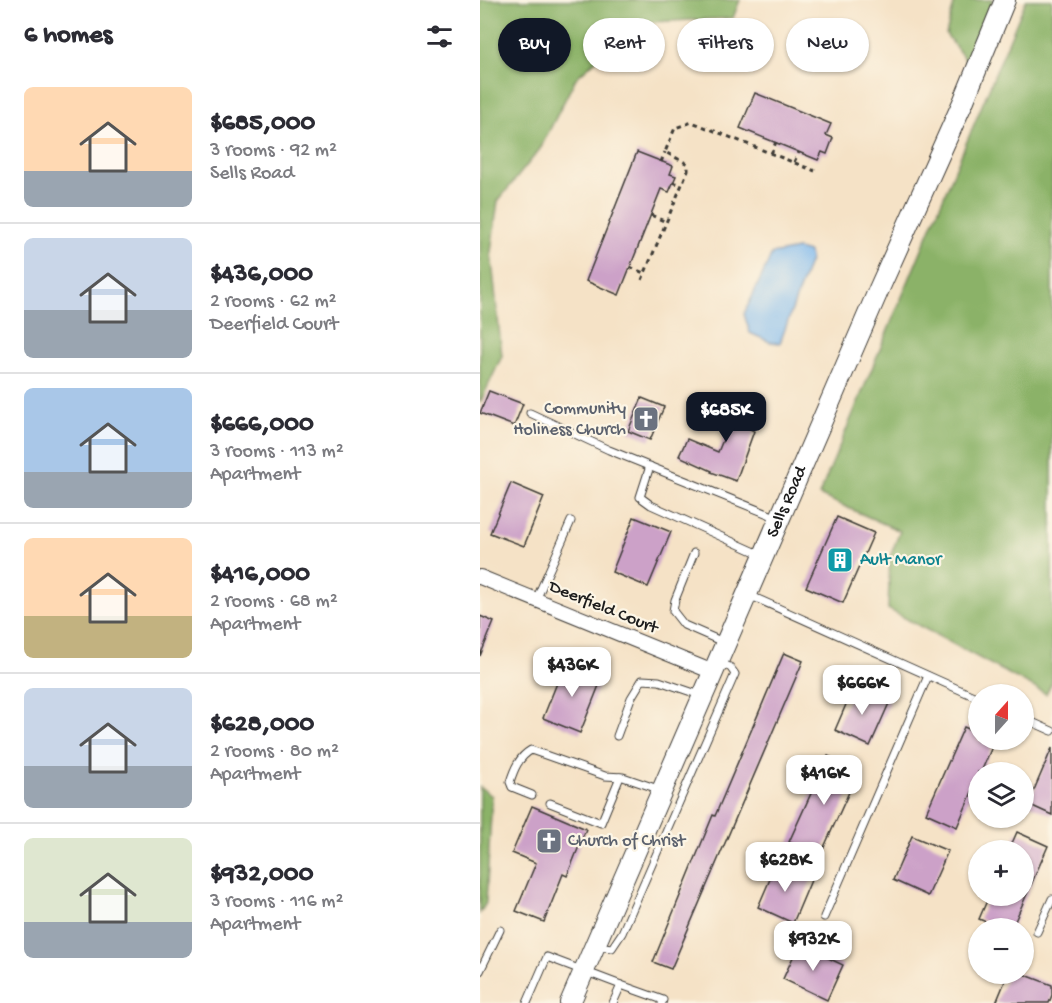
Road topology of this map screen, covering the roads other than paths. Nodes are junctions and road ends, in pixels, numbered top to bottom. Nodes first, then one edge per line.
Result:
1 (1005, 0) edge
2 (530, 413) dead end
3 (650, 466) junction
4 (780, 519) junction
5 (571, 521) dead end
6 (694, 553) dead end
7 (764, 555) junction
8 (480, 577) edge
9 (747, 594) junction
10 (536, 600) junction
11 (726, 644) junction
12 (715, 668) junction
13 (928, 675) junction
14 (968, 693) edge
15 (703, 695) junction
16 (693, 717) junction
17 (1034, 723) edge
18 (713, 724) junction
19 (1052, 732) edge
20 (618, 736) dead end
21 (670, 770) junction
22 (620, 777) junction
23 (690, 777) junction
24 (661, 790) junction
25 (532, 795) dead end
26 (550, 803) dead end
27 (646, 825) junction
28 (666, 832) junction
29 (624, 879) junction
30 (642, 887) junction
31 (1052, 899) edge
32 (824, 917) dead end
33 (500, 930) dead end
34 (1038, 932) dead end
35 (595, 946) junction
36 (480, 971) edge
37 (584, 971) junction
38 (621, 985) junction
39 (527, 1003) edge
40 (570, 1003) edge
41 (614, 1003) edge
42 (662, 1003) edge

1 - 4 street, Sells Road
2 - 3 lane
3 - 4 lane
3 - 7 lane
4 - 7 street, Sells Road
5 - 10 lane
6 - 11 lane
7 - 9 street, Sells Road
8 - 10 street, Deerfield Court
9 - 11 street, Sells Road
9 - 13 lane
10 - 12 street, Deerfield Court
11 - 12 street, Sells Road
12 - 15 street, Sells Road
12 - 18 lane
13 - 14 lane
13 - 32 lane
15 - 16 street, Sells Road
15 - 20 lane
16 - 18 lane
16 - 21 street, Sells Road
17 - 19 lane
18 - 23 lane
21 - 23 lane
21 - 24 street, Sells Road
22 - 24 lane
22 - 25 lane
22 - 26 lane
23 - 28 lane
24 - 27 street, Sells Road
27 - 28 lane
27 - 29 street, Sells Road
28 - 30 lane
29 - 30 lane
29 - 35 street, Sells Road
30 - 35 lane
31 - 34 lane
33 - 36 lane
35 - 37 street, Sells Road
37 - 38 lane
37 - 39 lane
37 - 40 street, Sells Road
38 - 41 lane
38 - 42 lane

